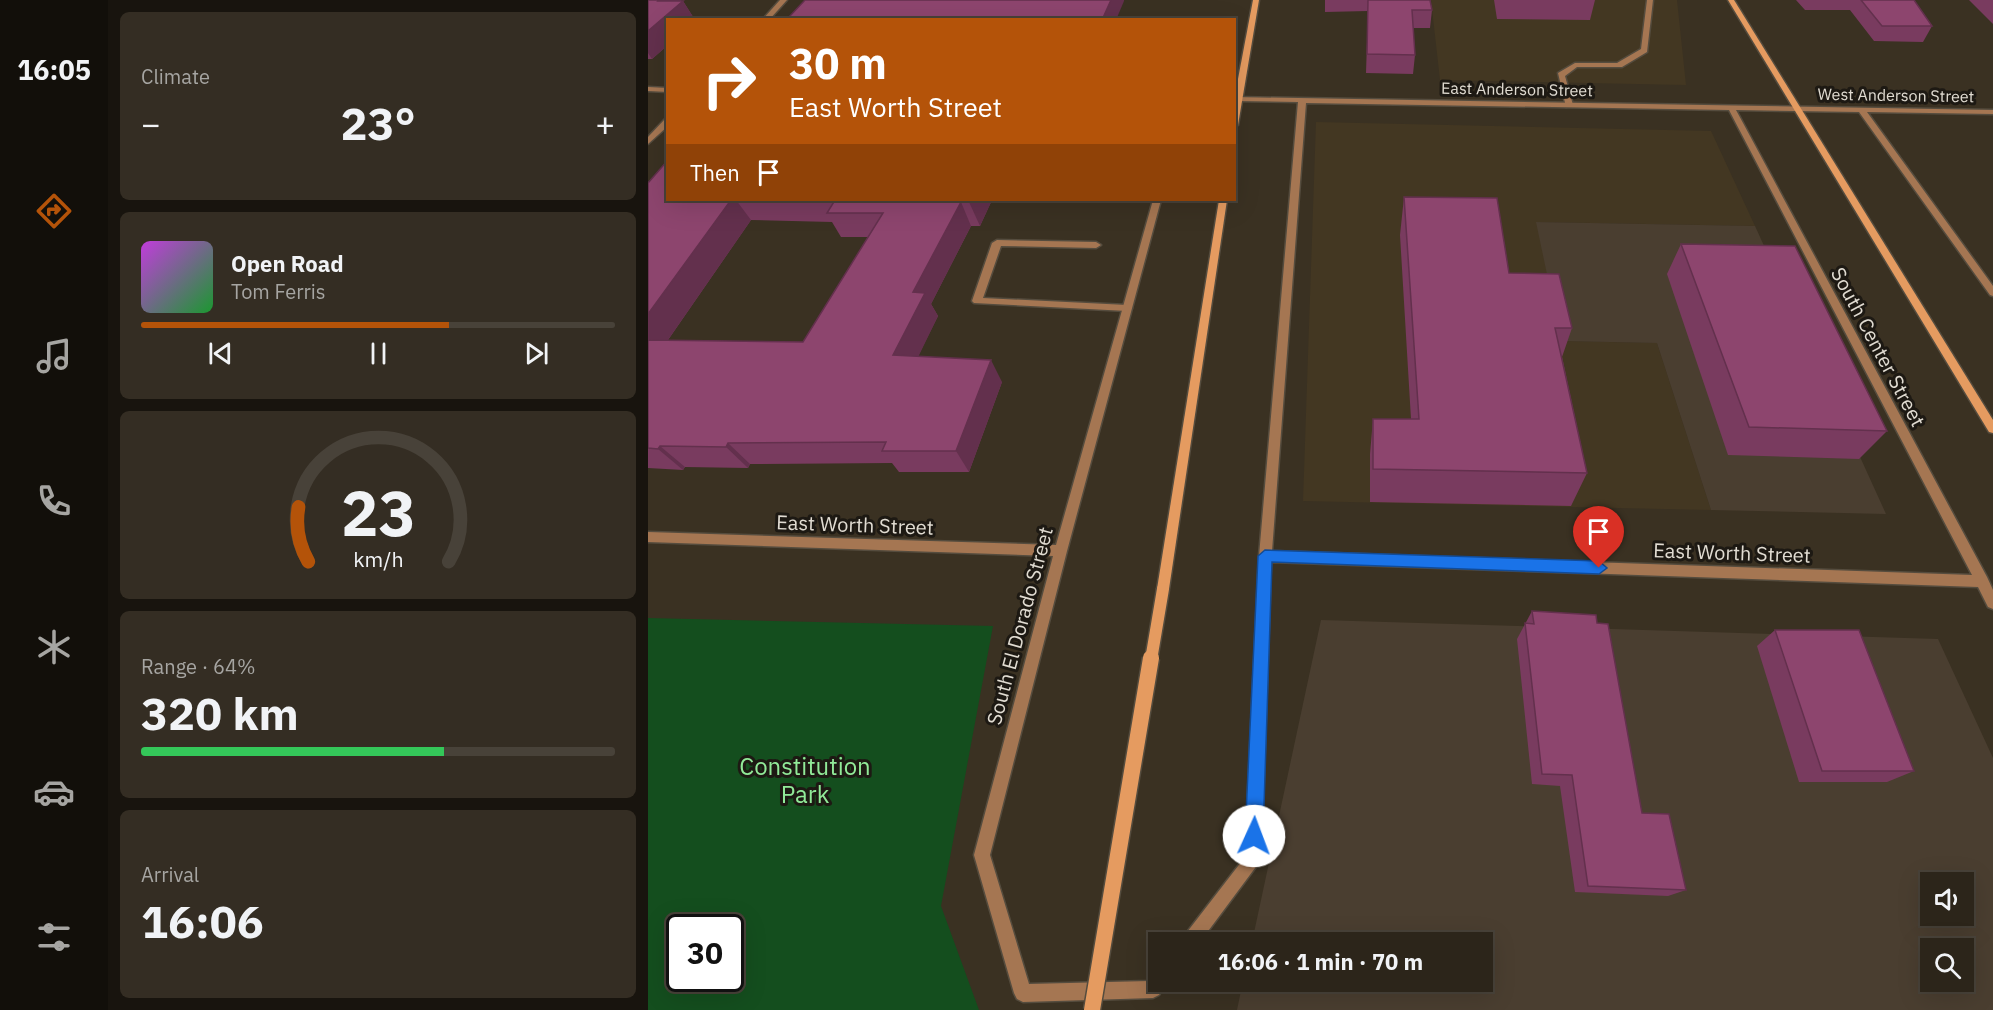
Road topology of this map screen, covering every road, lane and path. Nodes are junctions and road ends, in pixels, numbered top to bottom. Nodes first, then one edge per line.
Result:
1 (784, 0) edge
2 (1256, 0) edge
3 (1650, 0) edge
4 (1731, 0) edge
5 (767, 18) edge
6 (648, 89) edge
7 (666, 90) edge
8 (1236, 99) edge
9 (1302, 100) junction
10 (1569, 105) junction
11 (1731, 107) junction
12 (1798, 108) junction
13 (1861, 109) junction
14 (1993, 112) edge
15 (666, 123) edge
16 (648, 142) edge
17 (1157, 201) edge
18 (1223, 201) edge
19 (1096, 245) dead end
20 (1993, 293) edge
21 (1127, 308) junction
22 (1993, 429) edge
23 (648, 537) edge
24 (1060, 551) junction
25 (1265, 556) junction
26 (1982, 581) junction
27 (1993, 603) edge
28 (1198, 932) edge
29 (1148, 989) edge
30 (1092, 1010) edge

1 - 5 street
2 - 8 main road
3 - 10 street
4 - 12 main road
6 - 7 street
8 - 9 street, East Anderson Street
9 - 10 street, East Anderson Street
9 - 25 street
10 - 11 street, East Anderson Street
11 - 12 street, East Anderson Street
11 - 26 street, South Center Street
12 - 13 street, West Anderson Street
12 - 22 main road
13 - 14 street, West Anderson Street
13 - 20 street
15 - 16 street
17 - 21 street, South El Dorado Street
18 - 30 main road, bridge
19 - 21 street
21 - 24 street, South El Dorado Street
23 - 24 street, East Worth Street
24 - 29 street, South El Dorado Street
25 - 26 street, East Worth Street
25 - 28 street
26 - 27 street, South Center Street

